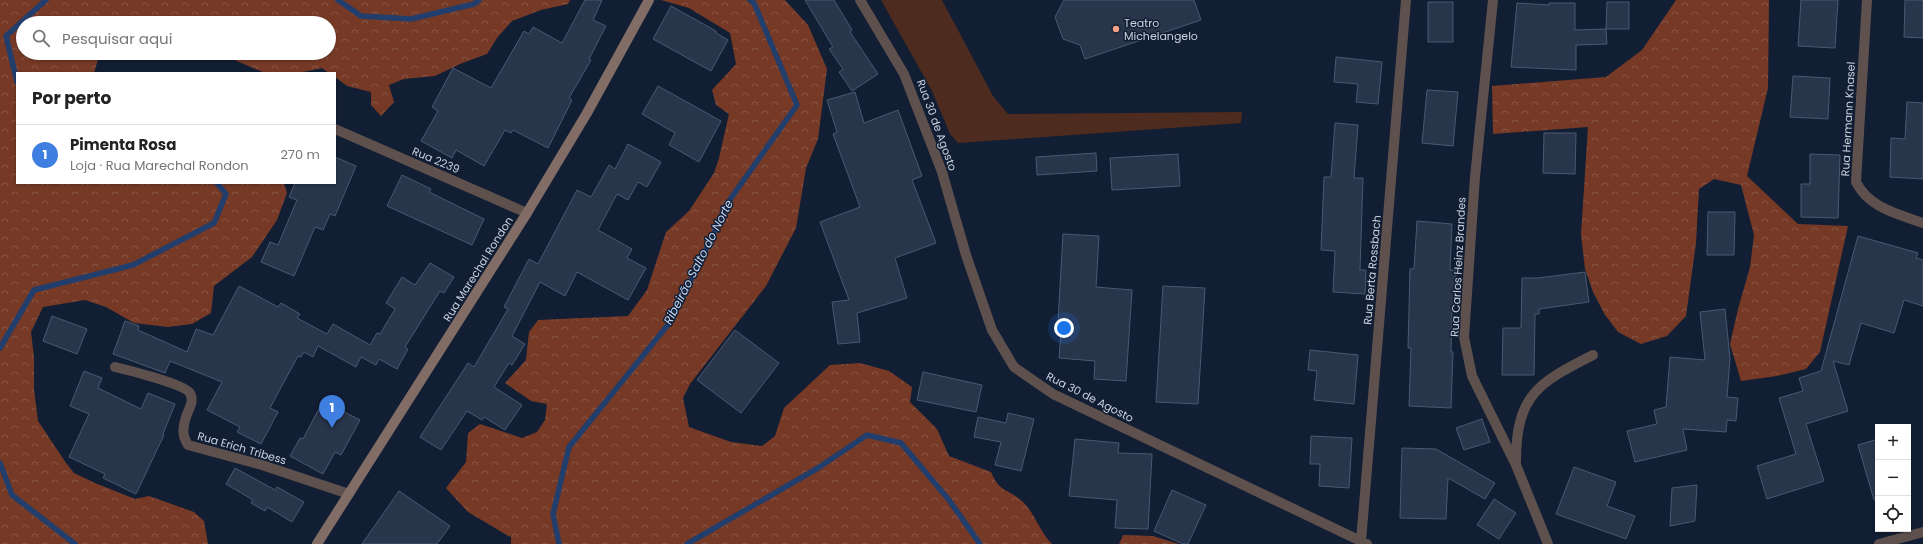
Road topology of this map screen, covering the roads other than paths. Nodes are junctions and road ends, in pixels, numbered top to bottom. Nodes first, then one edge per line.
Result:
1 (649, 0) edge
2 (860, 0) edge
3 (1406, 0) edge
4 (1493, 0) edge
5 (1867, 0) edge
6 (336, 129) edge
7 (527, 213) junction
8 (1923, 223) edge
9 (1593, 355) dead end
10 (115, 367) dead end
11 (1516, 465) junction
12 (349, 494) junction
13 (1923, 532) edge
14 (1364, 543) edge
15 (317, 544) edge
16 (1548, 544) edge
17 (1879, 544) edge

1 - 7 main road, Rua Marechal Rondon
2 - 14 street, Rua 30 de Agosto
3 - 14 street, Rua Berta Rossbach
4 - 11 street, Rua Carlos Heinz Brandes
5 - 8 street, Rua Hermann Knasel
6 - 7 street, Rua 2239
7 - 12 main road, Rua Marechal Rondon
9 - 11 street
10 - 12 street, Rua Erich Tribess
11 - 16 street, Rua Carlos Heinz Brandes
12 - 15 main road, Rua Marechal Rondon
13 - 17 street

